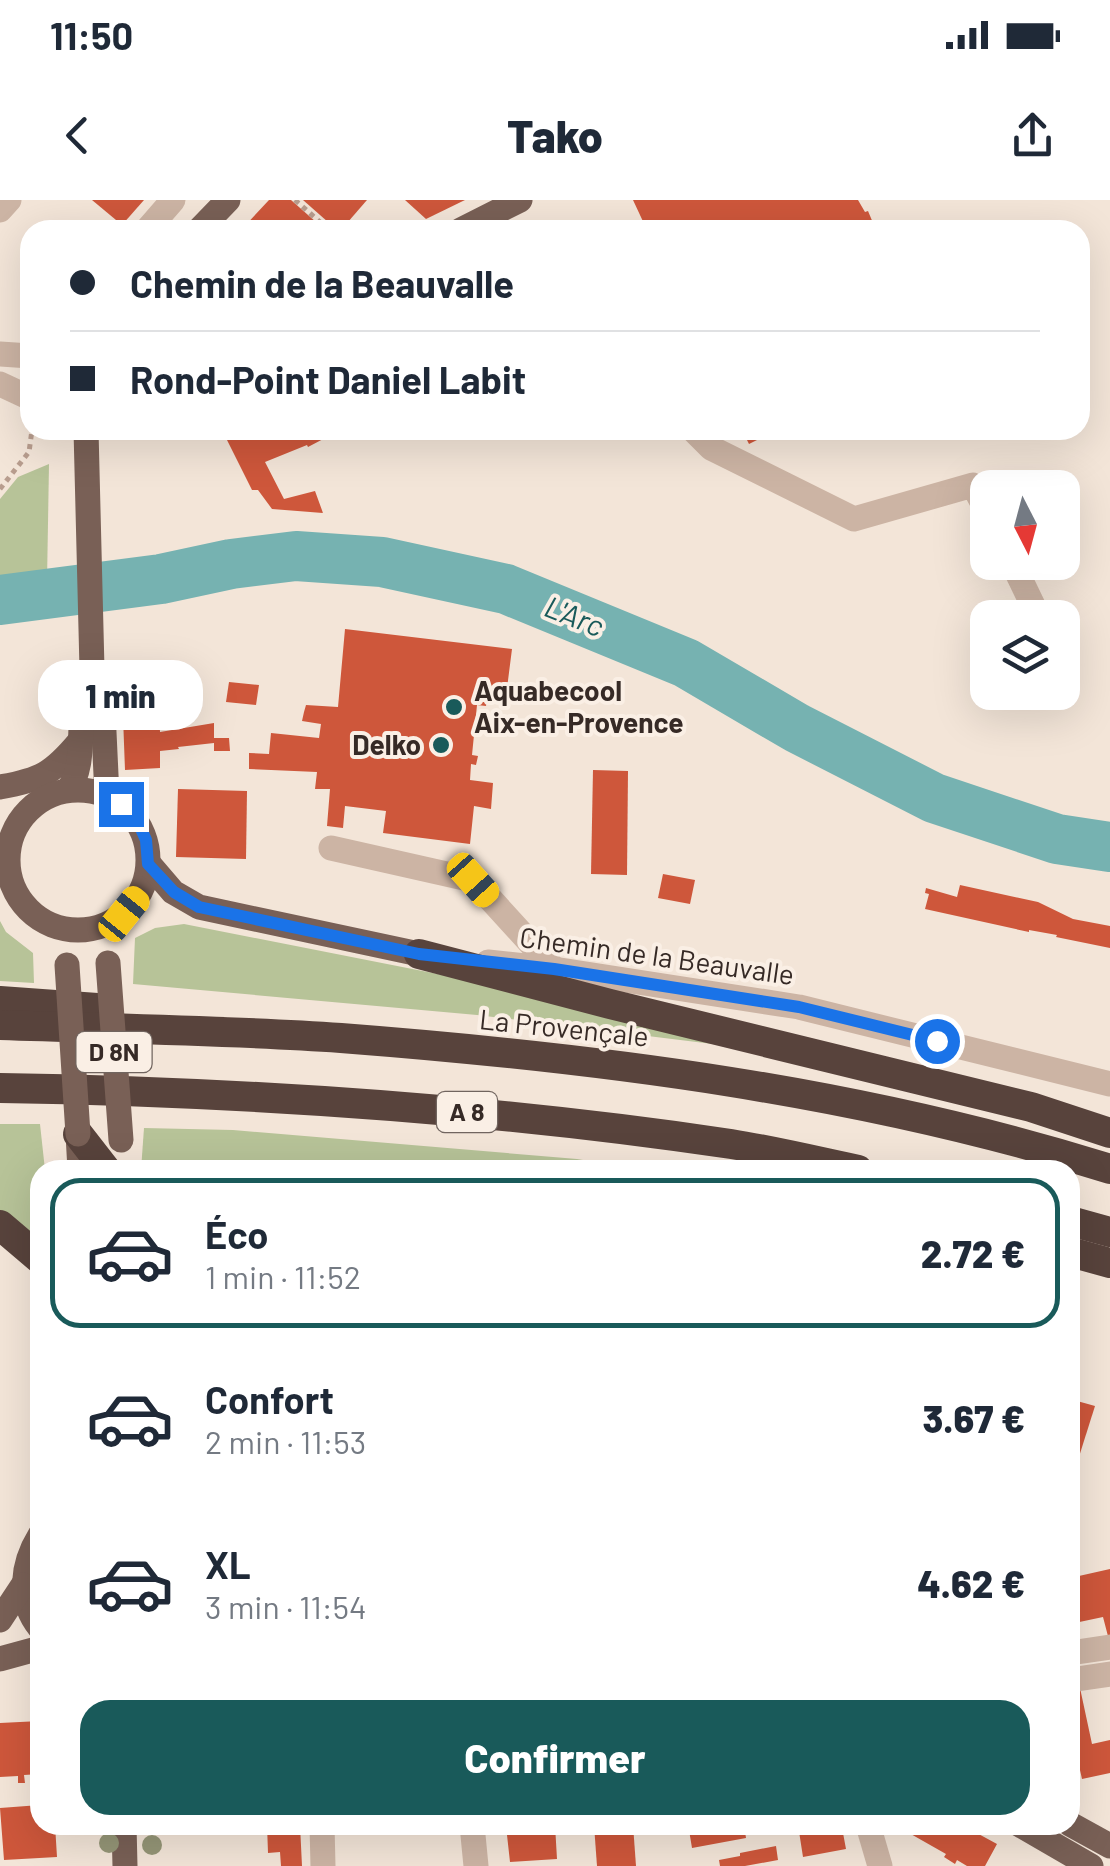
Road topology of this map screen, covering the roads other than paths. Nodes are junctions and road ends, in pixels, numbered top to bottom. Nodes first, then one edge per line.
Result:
1 (9, 200) edge
2 (173, 200) edge
3 (228, 200) edge
4 (520, 200) edge
5 (0, 210) edge
6 (156, 220) edge
7 (209, 220) edge
8 (480, 220) edge
9 (70, 440) edge
10 (86, 440) edge
11 (102, 440) edge
12 (703, 440) edge
13 (86, 475) junction
14 (970, 486) edge
15 (88, 510) junction
16 (92, 669) junction
17 (82, 738) junction
18 (0, 787) edge
19 (68, 790) junction
20 (107, 796) junction
21 (0, 802) edge
22 (33, 806) junction
23 (6, 828) edge
24 (331, 848) dead end
25 (148, 864) junction
26 (103, 926) junction
27 (61, 928) junction
28 (419, 954) junction
29 (554, 969) junction
30 (0, 1001) edge
31 (0, 1025) edge
32 (338, 1038) junction
33 (1110, 1084) edge
34 (0, 1088) edge
35 (1110, 1133) edge
36 (78, 1134) junction
37 (79, 1160) edge
38 (98, 1160) edge
39 (120, 1160) edge
40 (808, 1160) edge
41 (1110, 1169) edge
42 (1080, 1224) edge
43 (0, 1226) edge
44 (1110, 1232) edge
45 (30, 1251) edge
46 (1080, 1255) edge
47 (1110, 1263) edge
48 (30, 1554) edge
49 (23, 1585) junction
50 (30, 1611) edge
51 (0, 1620) edge
52 (1110, 1647) edge
53 (30, 1651) edge
54 (1080, 1651) edge
55 (0, 1659) edge
56 (1110, 1674) edge
57 (1080, 1678) edge
58 (1080, 1830) edge
59 (124, 1835) edge
60 (322, 1835) edge
61 (473, 1835) edge
62 (871, 1835) edge
63 (1037, 1835) edge
64 (1110, 1846) edge
65 (125, 1866) edge
66 (324, 1866) edge
67 (476, 1866) edge
68 (880, 1866) edge
69 (1091, 1866) edge

1 - 5 street
2 - 6 street
3 - 7 main road
4 - 8 main road
9 - 15 main road
10 - 13 main road
11 - 13 main road
12 - 14 street
13 - 15 main road
15 - 16 main road
16 - 17 main road
16 - 20 main road
17 - 18 main road
17 - 19 main road
19 - 20 main road
19 - 22 main road
20 - 25 main road
21 - 22 main road
22 - 23 main road
23 - 27 main road
24 - 29 street
25 - 26 main road
25 - 28 main road, Chemin de la Beauvalle
26 - 27 main road
26 - 39 main road, D 8N, bridge
27 - 36 main road, D 8N, bridge
28 - 29 street, Chemin de la Beauvalle
28 - 35 highway
29 - 33 street, Chemin de la Beauvalle
30 - 32 highway
31 - 32 highway, La Provençale / A 8
32 - 41 highway, La Provençale / A 8
34 - 40 highway, A 8
36 - 37 main road, D 8N
36 - 38 highway
42 - 44 highway
43 - 45 highway
46 - 47 highway
48 - 49 main road
49 - 50 main road
49 - 51 main road
52 - 54 street
53 - 55 main road
56 - 57 street
58 - 64 main road
59 - 65 main road
60 - 66 street
61 - 67 street
62 - 68 street
63 - 69 main road

